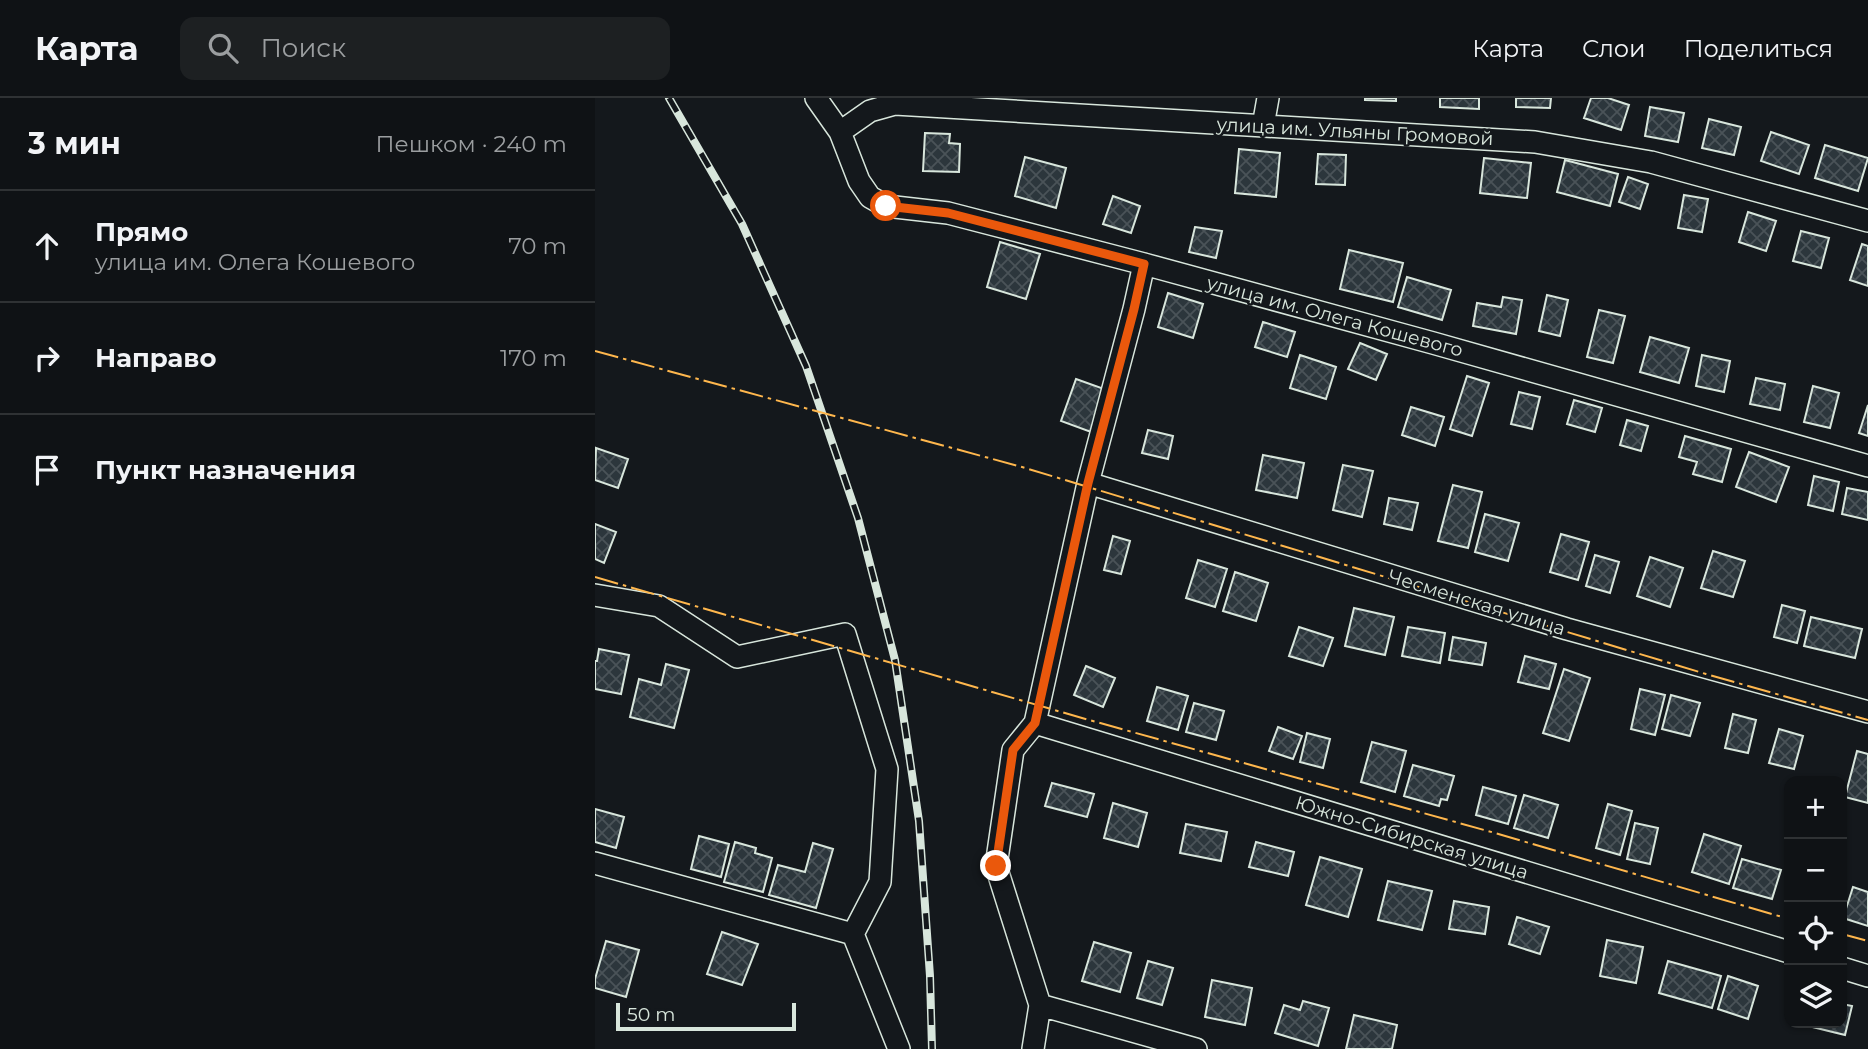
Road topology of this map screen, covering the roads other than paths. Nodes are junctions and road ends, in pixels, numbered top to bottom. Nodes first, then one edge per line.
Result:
1 (816, 98) edge
2 (1268, 98) edge
3 (1263, 126) junction
4 (841, 132) junction
5 (1868, 222) edge
6 (1144, 264) junction
7 (1868, 466) edge
8 (1088, 483) junction
9 (595, 594) edge
10 (1868, 712) edge
11 (1035, 723) junction
12 (595, 863) edge
13 (853, 934) junction
14 (1784, 950) edge
15 (1847, 970) edge
16 (1868, 976) edge
17 (1040, 1005) junction
18 (899, 1049) edge
19 (1033, 1049) edge
20 (1196, 1049) edge

1 - 4 street, улица им. Олега Кошевого
2 - 3 street
3 - 4 street, улица им. Ульяны Громовой
3 - 5 street, улица им. Ульяны Громовой
4 - 6 street, улица им. Олега Кошевого
6 - 7 street, улица им. Олега Кошевого
6 - 8 street
8 - 10 street, Чесменская улица
8 - 11 street
9 - 13 street
11 - 14 street, Южно-Сибирская улица
11 - 17 street
12 - 13 street
13 - 18 street
15 - 16 street
17 - 19 street
17 - 20 street

